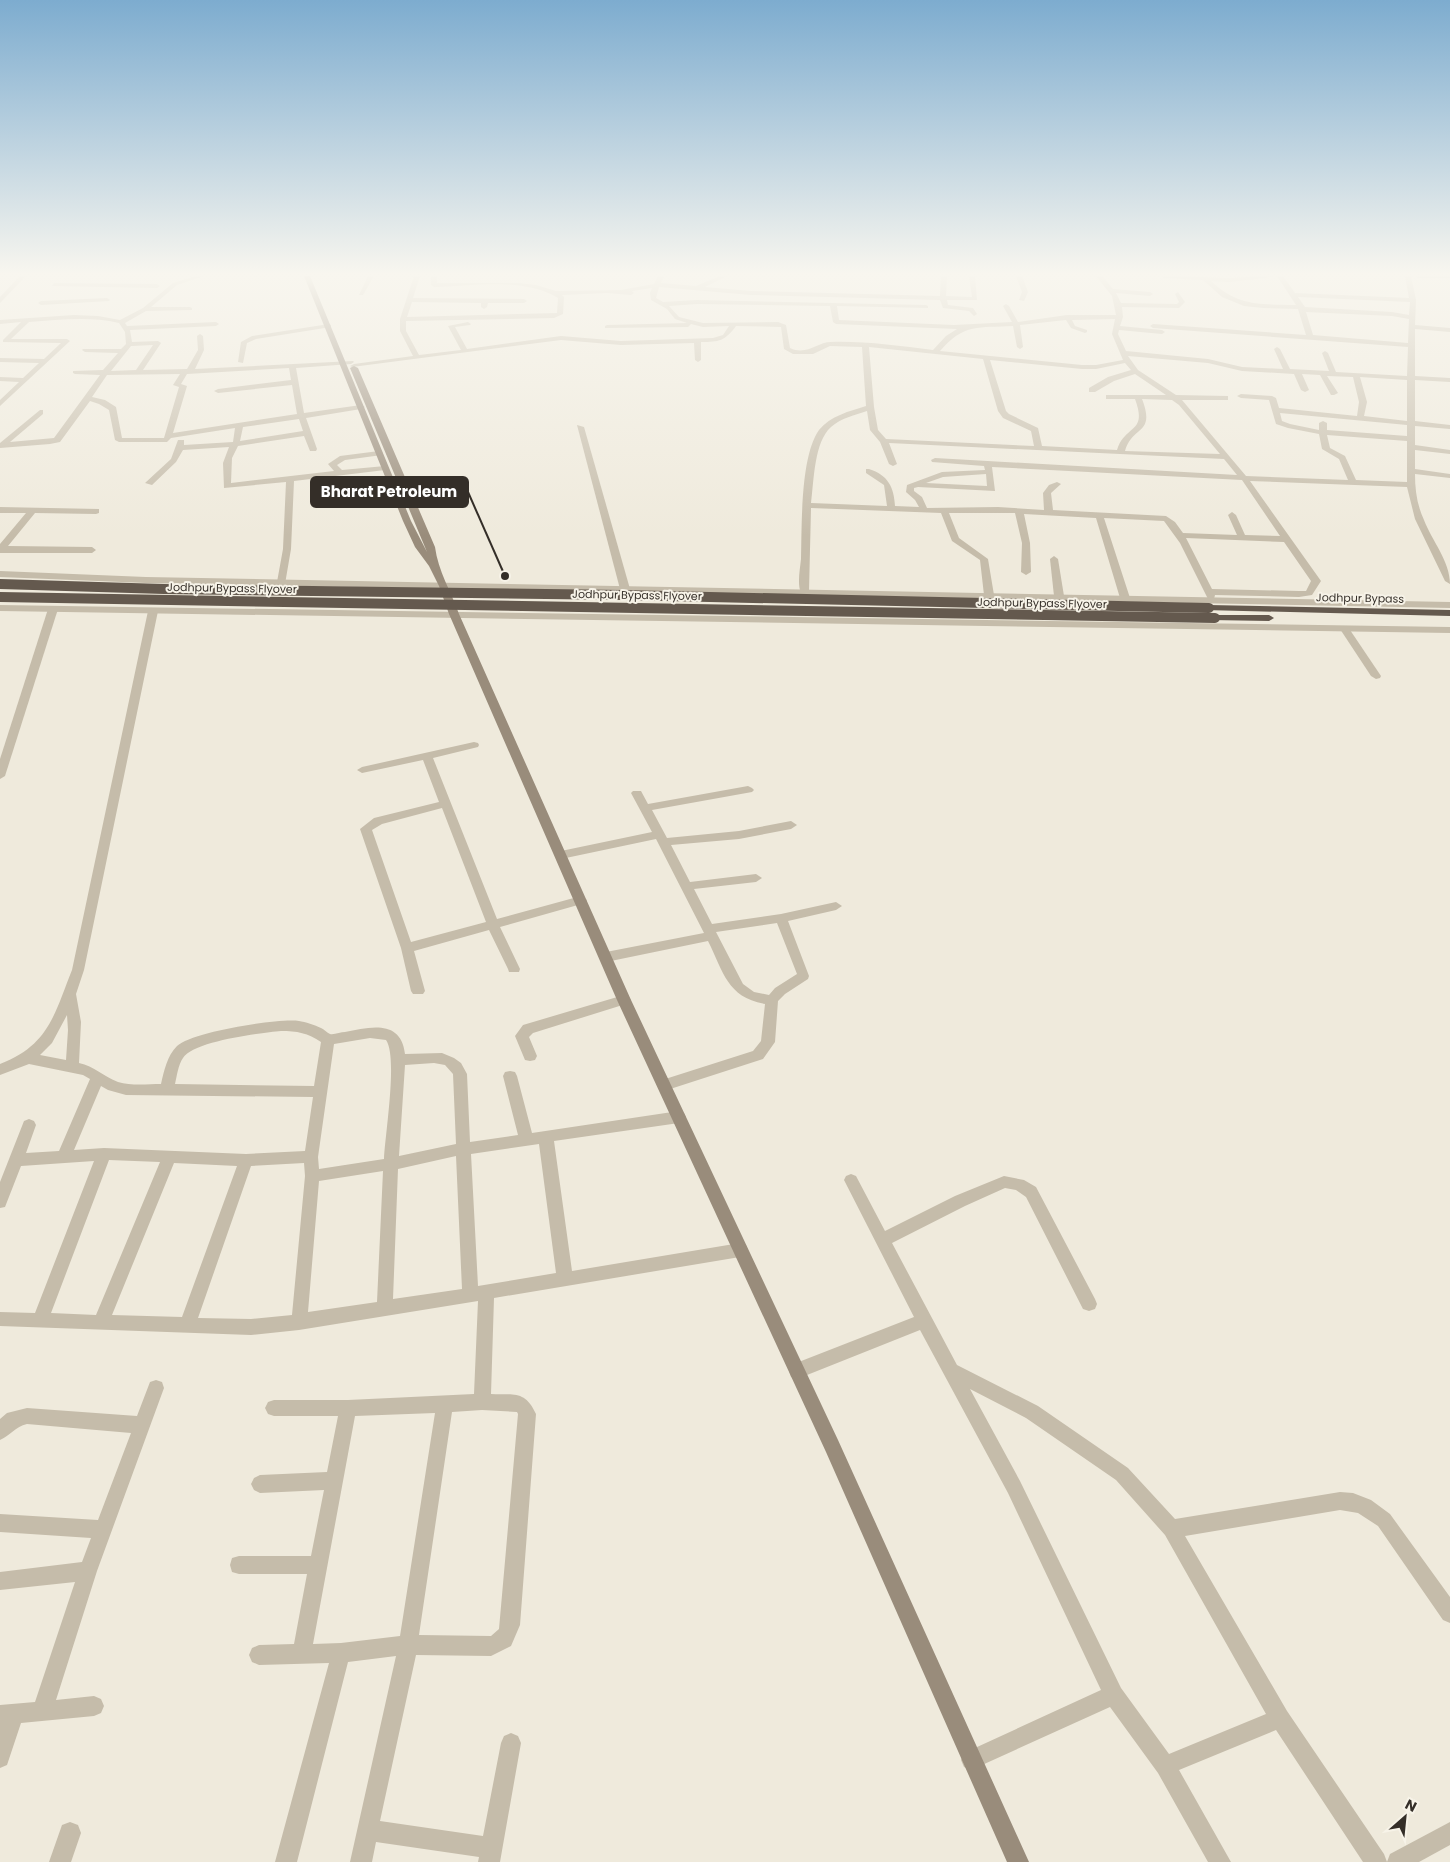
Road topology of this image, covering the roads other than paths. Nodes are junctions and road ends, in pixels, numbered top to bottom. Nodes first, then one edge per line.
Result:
1 (44, 363) edge
2 (114, 363) edge
3 (145, 363) edge
4 (192, 363) edge
5 (349, 363) junction
6 (866, 363) edge
7 (987, 363) edge
8 (1038, 363) edge
9 (1117, 363) edge
10 (1129, 363) edge
11 (1224, 363) edge
12 (1283, 363) edge
13 (1329, 363) edge
14 (1411, 363) edge
15 (292, 366) junction
16 (187, 371) junction
17 (1136, 371) junction
18 (75, 372) dead end
19 (1287, 372) junction
20 (1296, 372) junction
21 (105, 373) junction
22 (138, 373) junction
23 (1322, 373) junction
24 (1333, 374) junction
25 (1356, 375) junction
26 (1411, 378) junction
27 (0, 379) edge
28 (25, 380) junction
29 (1450, 380) edge
30 (295, 382) junction
31 (1092, 390) dead end
32 (1305, 390) dead end
33 (218, 391) dead end
34 (1334, 393) dead end
35 (1174, 396) junction
36 (1241, 396) dead end
37 (1110, 397) dead end
38 (88, 398) junction
39 (1138, 398) junction
40 (1225, 398) dead end
41 (1, 402) edge
42 (360, 406) junction
43 (870, 406) junction
44 (1276, 410) junction
45 (40, 412) dead end
46 (1326, 414) junction
47 (301, 415) junction
48 (1360, 417) junction
49 (1411, 423) junction
50 (240, 424) junction
51 (580, 427) dead end
52 (1450, 428) edge
53 (1323, 432) junction
54 (307, 433) junction
55 (168, 436) junction
56 (884, 441) junction
57 (1410, 443) junction
58 (236, 444) junction
59 (1, 446) edge
60 (1038, 448) junction
61 (313, 449) dead end
62 (1450, 452) edge
63 (379, 453) junction
64 (1120, 453) junction
65 (1226, 457) junction
66 (935, 460) dead end
67 (893, 464) dead end
68 (385, 468) junction
69 (989, 468) junction
70 (869, 471) dead end
71 (1410, 471) junction
72 (340, 473) junction
73 (1450, 476) edge
74 (1244, 478) junction
75 (290, 479) junction
76 (1353, 482) junction
77 (149, 483) dead end
78 (1057, 484) dead end
79 (918, 485) junction
80 (1410, 485) junction
81 (995, 500) junction
82 (807, 505) junction
83 (891, 508) junction
84 (0, 510) edge
85 (33, 510) junction
86 (924, 510) junction
87 (96, 511) dead end
88 (944, 511) junction
89 (1018, 511) junction
90 (1049, 513) junction
91 (1099, 515) junction
92 (1232, 515) dead end
93 (1179, 534) junction
94 (1242, 537) junction
95 (1286, 539) junction
96 (0, 549) edge
97 (92, 550) dead end
98 (1054, 559) dead end
99 (433, 565) junction
100 (1026, 572) dead end
101 (0, 574) edge
102 (1450, 581) edge
103 (282, 582) junction
104 (0, 584) edge
105 (444, 586) junction
106 (625, 589) junction
107 (804, 591) junction
108 (989, 595) junction
109 (1059, 596) junction
110 (0, 597) edge
111 (1125, 598) junction
112 (1210, 600) junction
113 (1236, 600) junction
114 (1450, 605) edge
115 (0, 608) edge
116 (53, 609) junction
117 (153, 611) junction
118 (1450, 613) edge
119 (454, 614) junction
120 (1271, 614) junction
121 (1450, 620) edge
122 (1254, 627) junction
123 (1345, 629) junction
124 (1450, 630) edge
125 (1376, 676) dead end
126 (474, 745) dead end
127 (427, 757) junction
128 (362, 770) dead end
129 (0, 776) edge
130 (748, 790) dead end
131 (637, 793) dead end
132 (445, 804) junction
133 (645, 808) junction
134 (790, 826) dead end
135 (662, 838) junction
136 (561, 855) junction
137 (756, 878) dead end
138 (688, 886) junction
139 (581, 900) junction
140 (836, 906) dead end
141 (781, 918) junction
142 (493, 924) junction
143 (711, 932) junction
144 (407, 948) junction
145 (606, 958) junction
146 (514, 969) dead end
147 (418, 991) dead end
148 (68, 994) junction
149 (624, 1000) junction
150 (772, 1000) junction
151 (328, 1040) junction
152 (530, 1056) dead end
153 (27, 1058) junction
154 (399, 1060) junction
155 (72, 1066) junction
156 (0, 1070) edge
157 (510, 1076) dead end
158 (98, 1077) junction
159 (664, 1084) junction
160 (167, 1091) junction
161 (320, 1092) junction
162 (679, 1117) junction
163 (30, 1125) dead end
164 (546, 1138) junction
165 (527, 1140) junction
166 (463, 1149) junction
167 (104, 1154) junction
168 (64, 1157) junction
169 (170, 1158) junction
170 (311, 1158) junction
171 (15, 1160) junction
172 (246, 1160) junction
173 (390, 1164) junction
174 (312, 1176) junction
175 (851, 1180) dead end
176 (0, 1202) edge
177 (882, 1240) junction
178 (740, 1250) junction
179 (565, 1279) junction
180 (478, 1294) junction
181 (1089, 1304) dead end
182 (385, 1308) junction
183 (0, 1319) edge
184 (40, 1320) junction
185 (924, 1321) junction
186 (101, 1322) junction
187 (299, 1322) junction
188 (187, 1326) junction
189 (950, 1370) junction
190 (797, 1371) junction
191 (156, 1388) dead end
192 (482, 1402) junction
193 (445, 1404) junction
194 (274, 1408) dead end
195 (348, 1408) junction
196 (142, 1425) junction
197 (0, 1431) edge
198 (333, 1482) junction
199 (260, 1484) dead end
200 (0, 1523) edge
201 (1171, 1529) junction
202 (103, 1530) junction
203 (239, 1565) dead end
204 (318, 1565) junction
205 (88, 1571) junction
206 (0, 1581) edge
207 (1450, 1613) edge
208 (408, 1645) junction
209 (302, 1653) junction
210 (341, 1653) junction
211 (258, 1655) dead end
212 (1114, 1695) junction
213 (94, 1706) dead end
214 (42, 1711) junction
215 (7, 1714) edge
216 (1280, 1718) junction
217 (511, 1743) dead end
218 (0, 1758) edge
219 (971, 1760) junction
220 (1165, 1766) junction
221 (368, 1830) junction
222 (70, 1833) dead end
223 (1450, 1833) edge
224 (490, 1855) edge
225 (60, 1862) edge
226 (286, 1862) edge
227 (361, 1862) edge
228 (1018, 1862) edge
229 (1220, 1862) edge
230 (1376, 1862) edge
231 (1398, 1862) edge

1 - 28 street
2 - 21 street
3 - 22 street
4 - 16 street
5 - 15 street
5 - 42 main road
5 - 99 main road
6 - 43 street
7 - 60 street
8 - 9 street
10 - 17 street
11 - 19 street
12 - 19 street
13 - 24 street
14 - 26 street
15 - 16 street
15 - 30 street
16 - 22 street
16 - 55 street
17 - 31 street
17 - 35 street
18 - 21 street
19 - 20 street
20 - 23 street
20 - 32 street
21 - 22 street
21 - 38 street
23 - 24 street
23 - 34 street
24 - 25 street
25 - 26 street
25 - 48 street
26 - 29 street
26 - 49 street
27 - 28 street
28 - 41 street
30 - 33 street
30 - 47 street
35 - 39 street
35 - 40 street
35 - 65 street
36 - 44 street
37 - 39 street
38 - 55 street
38 - 59 street
39 - 64 street
42 - 47 street
42 - 63 main road
43 - 56 street
43 - 82 street
44 - 46 street
44 - 53 street
45 - 59 street
46 - 48 street
46 - 53 street
47 - 50 street
47 - 54 street
48 - 49 street
49 - 52 street
49 - 57 street
50 - 55 street
50 - 58 street
51 - 106 street
53 - 57 street
53 - 76 street
54 - 58 street
54 - 61 street
56 - 60 street
56 - 67 street
57 - 62 street
57 - 71 street
58 - 75 street
58 - 77 street
60 - 64 street
63 - 68 main road
63 - 72 street
64 - 65 street
65 - 74 street
66 - 69 street
68 - 72 street
68 - 99 main road
69 - 74 street
69 - 79 street
69 - 81 street
70 - 83 street
71 - 73 street
71 - 80 street
72 - 75 street
74 - 76 street
74 - 95 street
75 - 103 street
76 - 80 street
78 - 90 street
79 - 81 street
79 - 86 street
80 - 102 street
81 - 88 street
81 - 89 street
82 - 83 street
82 - 107 street
83 - 86 street
84 - 85 street
85 - 87 street
85 - 96 street
86 - 88 street
88 - 108 street
89 - 90 street
89 - 100 street
90 - 91 street
91 - 93 street
91 - 111 street
92 - 94 street
93 - 94 street
93 - 112 street
94 - 95 street
95 - 112 street
96 - 97 street
98 - 109 street
99 - 105 main road
101 - 103 street
103 - 105 street
104 - 112 highway, Jodhpur Bypass Flyover, bridge
105 - 106 street
105 - 119 main road
106 - 107 street
107 - 108 street
108 - 109 street
109 - 111 street
110 - 120 highway, Jodhpur Bypass Flyover, bridge
111 - 112 street
112 - 113 street
112 - 120 highway, Jodhpur Bypass Flyover
113 - 114 street
113 - 120 highway
115 - 116 street
116 - 117 street
116 - 129 street
117 - 119 street
117 - 148 street
118 - 120 highway, Jodhpur Bypass
119 - 122 street
119 - 136 main road
120 - 121 highway, Jodhpur Bypass
120 - 122 highway
122 - 123 street
123 - 124 street
123 - 125 street
126 - 127 street
127 - 128 street
127 - 132 street
130 - 133 street
131 - 133 street
132 - 142 street
132 - 144 street
133 - 135 street
134 - 135 street
135 - 136 street
135 - 138 street
136 - 139 main road
137 - 138 street
138 - 143 street
139 - 142 street
139 - 145 main road
140 - 141 street
141 - 143 street
141 - 150 street
142 - 144 street
142 - 146 street
143 - 145 street
143 - 150 street
144 - 147 street
145 - 149 main road
148 - 153 street
148 - 155 street
149 - 152 street
149 - 159 main road
150 - 159 street
151 - 154 street
151 - 160 street
151 - 161 street
153 - 155 street
153 - 156 street
154 - 166 street
154 - 173 street
155 - 158 street
157 - 165 street
158 - 160 street
158 - 168 street
159 - 162 main road
160 - 161 street
161 - 170 street
162 - 164 street
162 - 178 main road
163 - 171 street
164 - 165 street
164 - 179 street
165 - 166 street
166 - 173 street
166 - 180 street
167 - 168 street
167 - 169 street
167 - 184 street
168 - 171 street
169 - 172 street
169 - 186 street
170 - 172 street
170 - 174 street
171 - 176 street
172 - 188 street
173 - 174 street
173 - 182 street
174 - 187 street
175 - 177 street
177 - 181 street
177 - 185 street
178 - 179 street
178 - 190 main road
179 - 180 street
180 - 182 street
180 - 192 street
182 - 187 street
183 - 184 street
184 - 186 street
185 - 189 street
185 - 190 street
186 - 188 street
187 - 188 street
189 - 201 street
189 - 212 street
190 - 219 main road
191 - 196 street
192 - 193 street
192 - 208 street
193 - 195 street
193 - 208 street
194 - 195 street
195 - 198 street
196 - 197 street
196 - 202 street
198 - 199 street
198 - 204 street
200 - 202 street
201 - 207 street
201 - 216 street
202 - 205 street
203 - 204 street
204 - 209 street
205 - 206 street
205 - 214 street
208 - 210 street
208 - 221 street
209 - 210 street
209 - 211 street
210 - 226 street
212 - 219 street
212 - 220 street
213 - 214 street
214 - 215 street
215 - 218 street
216 - 220 street
216 - 230 street
217 - 224 street
219 - 228 main road
220 - 229 street
221 - 224 street
221 - 227 street
222 - 225 street
223 - 231 street

